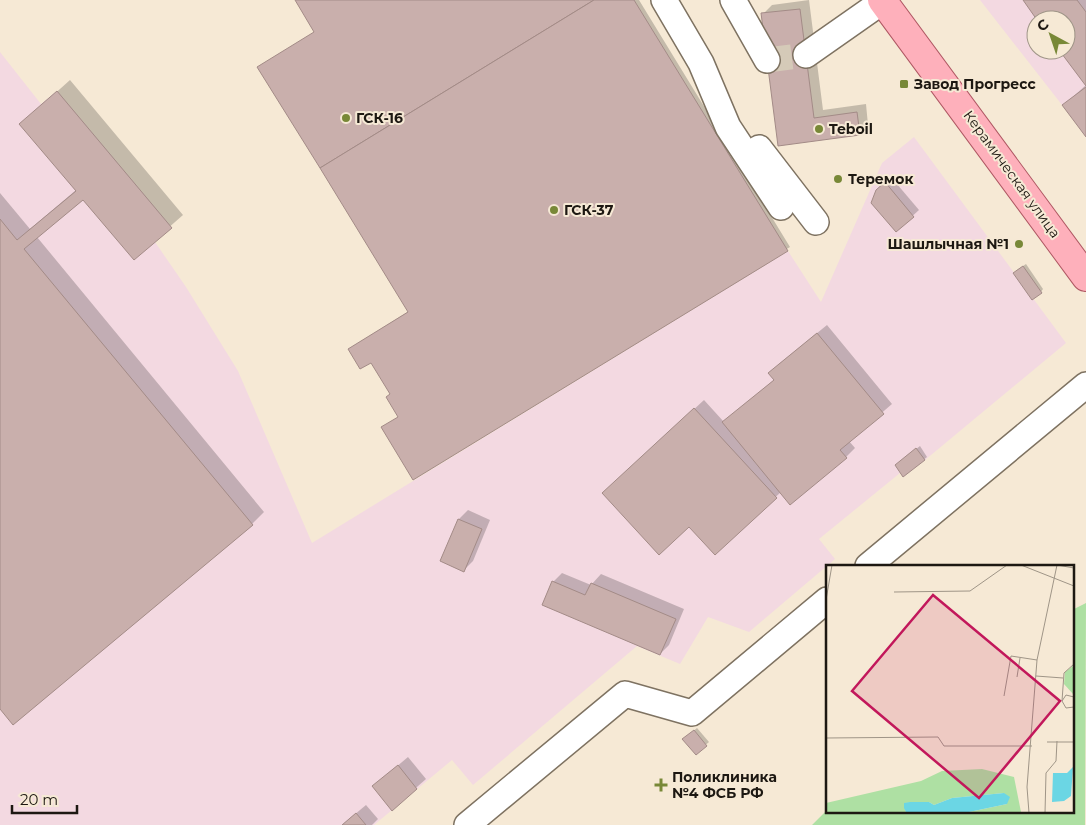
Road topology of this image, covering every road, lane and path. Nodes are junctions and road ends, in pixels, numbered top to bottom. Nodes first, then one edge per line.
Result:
1 (664, 0) edge
2 (734, 0) edge
3 (883, 0) edge
4 (806, 55) tunnel mouth
5 (767, 60) dead end
6 (701, 63) junction
7 (781, 207) dead end
8 (816, 222) dead end
9 (1086, 277) edge
10 (1086, 385) edge
11 (869, 565) edge
12 (826, 601) edge
13 (692, 713) junction
14 (673, 728) dead end
15 (467, 825) edge

1 - 6 lane
2 - 5 lane
3 - 4 lane
3 - 9 main road, Керамическая улица
6 - 7 lane
6 - 8 lane
10 - 11 lane
12 - 13 lane
13 - 14 lane
13 - 15 lane

